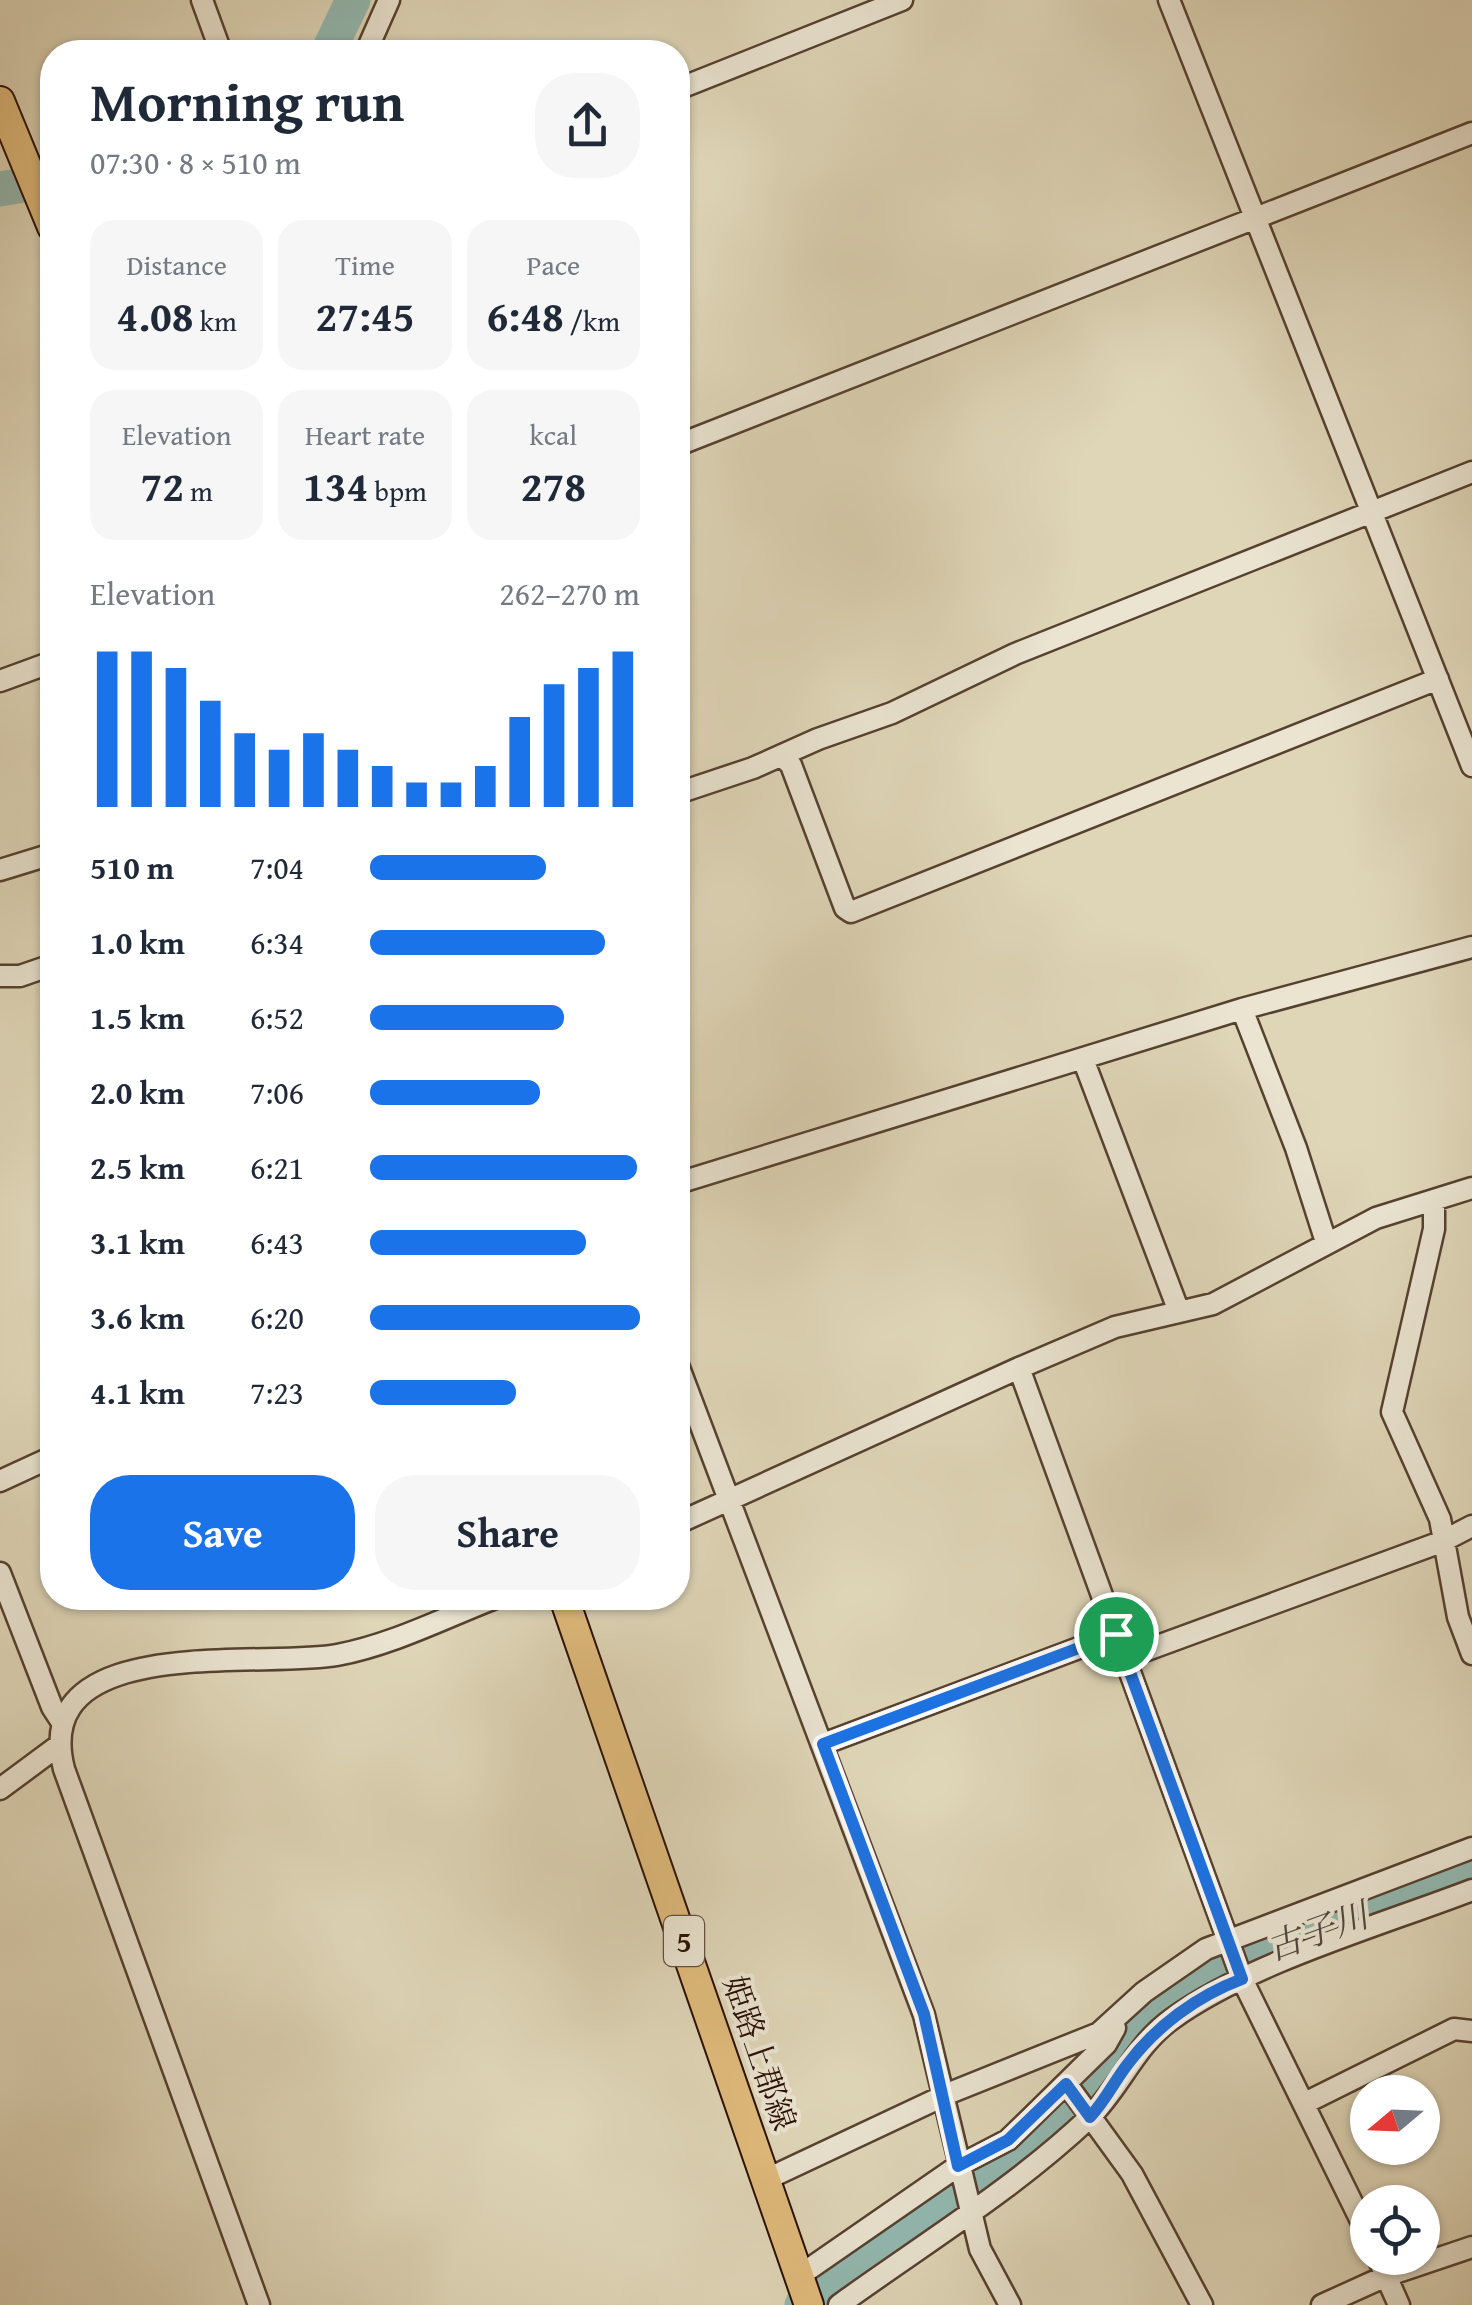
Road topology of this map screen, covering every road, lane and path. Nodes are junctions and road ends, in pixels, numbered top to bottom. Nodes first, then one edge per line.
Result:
1 (202, 0) edge
2 (389, 0) edge
3 (902, 0) edge
4 (1169, 0) edge
5 (217, 40) edge
6 (371, 40) edge
7 (690, 84) edge
8 (0, 101) edge
9 (1472, 133) edge
10 (40, 198) edge
11 (1255, 216) junction
12 (690, 441) edge
13 (1472, 472) edge
14 (1371, 512) junction
15 (40, 666) edge
16 (1438, 679) junction
17 (0, 681) edge
18 (783, 757) junction
19 (1472, 766) edge
20 (690, 789) edge
21 (40, 858) edge
22 (0, 870) edge
23 (1472, 947) edge
24 (40, 969) edge
25 (0, 976) edge
26 (1242, 1010) junction
27 (1084, 1059) junction
28 (690, 1179) edge
29 (1472, 1188) edge
30 (1434, 1200) junction
31 (1326, 1242) junction
32 (1178, 1309) junction
33 (1018, 1368) junction
34 (690, 1397) edge
35 (40, 1463) edge
36 (0, 1481) edge
37 (730, 1502) junction
38 (690, 1518) edge
39 (1472, 1526) edge
40 (1442, 1542) junction
41 (0, 1573) edge
42 (463, 1610) edge
43 (568, 1610) edge
44 (1116, 1634) junction
45 (1472, 1654) edge
46 (1125, 1658) junction
47 (63, 1724) junction
48 (823, 1744) junction
49 (58, 1746) junction
50 (0, 1789) edge
51 (1472, 1848) edge
52 (1472, 1890) edge
53 (1230, 1945) junction
54 (1241, 1976) junction
55 (1113, 2021) junction
56 (1472, 2031) edge
57 (1068, 2086) junction
58 (942, 2099) junction
59 (1306, 2103) junction
60 (1088, 2114) junction
61 (959, 2170) junction
62 (767, 2180) junction
63 (1350, 2197) edge
64 (968, 2208) junction
65 (1472, 2246) edge
66 (1440, 2253) edge
67 (1369, 2275) edge
68 (1386, 2275) edge
69 (803, 2288) edge
70 (259, 2305) edge
71 (839, 2305) edge
72 (1010, 2305) edge
73 (1202, 2305) edge
74 (1322, 2305) edge
75 (1399, 2305) edge

1 - 5 street
2 - 6 street
3 - 7 street
4 - 11 street
8 - 10 main road
9 - 11 street
11 - 12 street
11 - 14 street
13 - 14 street
14 - 16 street
14 - 18 street
15 - 17 street
16 - 18 street
16 - 19 street
18 - 20 street
21 - 22 street
23 - 26 street
24 - 25 street
26 - 27 street
26 - 31 street
27 - 28 street
27 - 32 street
29 - 30 street
30 - 31 street
30 - 40 street
31 - 32 street
32 - 33 street
33 - 37 street
33 - 44 street
34 - 37 street
35 - 36 street
37 - 38 street
37 - 48 street
39 - 40 street
40 - 45 street
40 - 46 street
41 - 47 street
42 - 47 street
43 - 62 main road, 姫路上郡線 / 5
44 - 46 street
44 - 48 street
46 - 53 street
47 - 49 street
48 - 58 street
49 - 50 street
49 - 70 street
51 - 53 street
52 - 54 street
53 - 54 street
53 - 55 street
54 - 59 street
54 - 60 street
55 - 57 street
55 - 58 street
56 - 59 street
57 - 60 street
57 - 61 street
58 - 61 street
58 - 62 street
59 - 63 street
60 - 64 street
60 - 73 street
61 - 64 street
61 - 69 street
62 - 69 main road, 姫路上郡線 / 5
64 - 71 street
64 - 72 street
65 - 66 street
67 - 74 street
68 - 75 street

